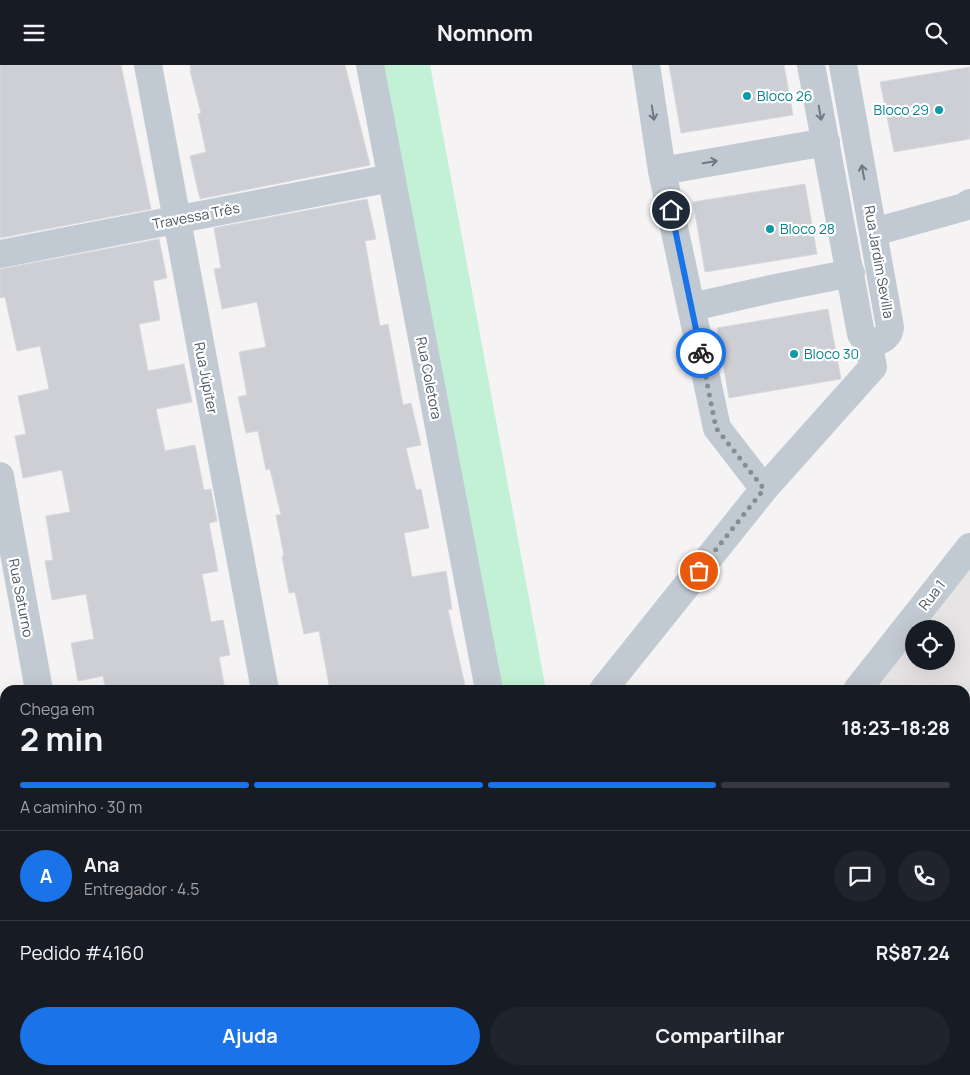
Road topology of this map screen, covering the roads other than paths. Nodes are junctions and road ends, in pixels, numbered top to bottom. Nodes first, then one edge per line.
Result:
1 (148, 65) edge
2 (370, 65) edge
3 (646, 65) edge
4 (811, 65) edge
5 (843, 65) edge
6 (826, 142) junction
7 (662, 171) junction
8 (391, 178) junction
9 (970, 203) edge
10 (839, 215) junction
11 (177, 221) junction
12 (872, 221) junction
13 (0, 254) edge
14 (851, 273) junction
15 (692, 307) junction
16 (868, 341) junction
17 (0, 476) edge
18 (764, 489) junction
19 (970, 547) edge
20 (38, 685) edge
21 (264, 685) edge
22 (488, 685) edge
23 (607, 685) edge
24 (861, 685) edge

1 - 11 street, Rua Júpiter
2 - 8 street, Rua Coletora
3 -> 7 street
4 -> 6 street
12 -> 5 street, Rua Jardim Sevilla
7 -> 6 street
6 - 10 street
7 - 15 street
8 - 11 street, Travessa Três
8 - 22 street, Rua Coletora
9 - 12 street
10 - 12 street
10 - 14 street
11 - 13 street, Travessa Três
11 - 21 street, Rua Júpiter
12 - 16 street, Rua Jardim Sevilla
14 - 15 street
14 - 16 street
15 - 18 street
16 - 18 street
17 - 20 street, Rua Saturno
18 - 23 street
19 - 24 street, Rua 1

